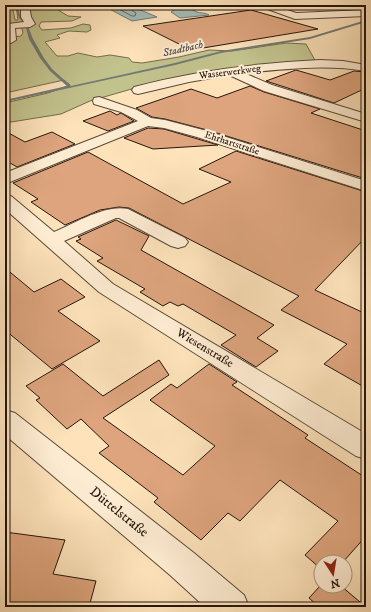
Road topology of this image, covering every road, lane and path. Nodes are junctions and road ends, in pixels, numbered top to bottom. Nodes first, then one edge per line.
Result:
1 (26, 5) edge
2 (265, 5) edge
3 (366, 13) edge
4 (11, 40) dead end
5 (366, 68) edge
6 (231, 72) junction
7 (138, 90) dead end
8 (99, 100) dead end
9 (366, 118) edge
10 (147, 122) junction
11 (5, 179) edge
12 (366, 186) edge
13 (5, 200) edge
14 (51, 240) junction
15 (178, 242) dead end
16 (5, 420) edge
17 (366, 448) edge
18 (231, 607) edge

1 - 4 street
2 - 3 street
5 - 6 street, Wasserwerkweg
6 - 7 street, Wasserwerkweg
6 - 9 street
8 - 10 street, Ehrhartstraße
10 - 11 street
10 - 12 street, Ehrhartstraße
13 - 14 street, Wiesenstraße
14 - 15 street
14 - 17 street, Wiesenstraße
16 - 18 street, Düttelstraße

